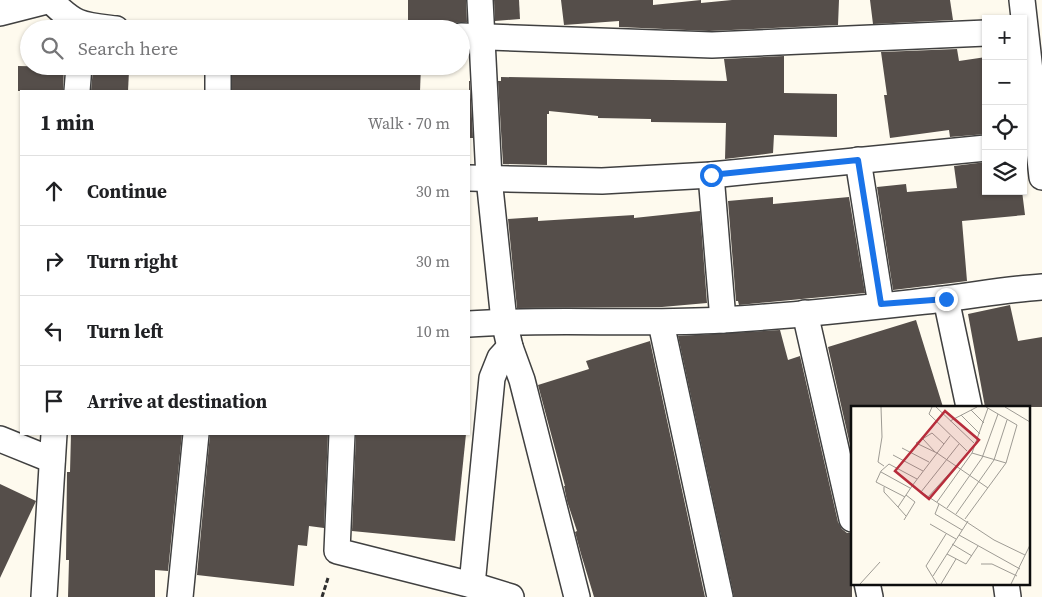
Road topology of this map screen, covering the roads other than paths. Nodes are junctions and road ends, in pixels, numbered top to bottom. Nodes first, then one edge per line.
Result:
1 (51, 0) edge
2 (480, 0) edge
3 (1022, 0) edge
4 (0, 13) edge
5 (1023, 15) edge
6 (71, 20) edge
7 (982, 33) edge
8 (472, 36) edge
9 (1027, 60) edge
10 (78, 75) edge
11 (218, 75) edge
12 (77, 90) edge
13 (218, 90) edge
14 (1031, 144) edge
15 (982, 148) edge
16 (858, 160) junction
17 (711, 175) junction
18 (1042, 177) edge
19 (479, 178) edge
20 (1042, 287) edge
21 (946, 299) junction
22 (881, 304) junction
23 (805, 313) junction
24 (723, 320) junction
25 (504, 321) junction
26 (662, 323) junction
27 (470, 324) edge
28 (510, 346) junction
29 (968, 406) edge
30 (54, 435) edge
31 (196, 435) edge
32 (342, 435) edge
33 (0, 439) edge
34 (52, 460) junction
35 (851, 515) edge
36 (867, 584) edge
37 (1006, 584) edge
38 (472, 585) junction
39 (44, 597) edge
40 (180, 597) edge
41 (511, 597) edge
42 (577, 597) edge
43 (720, 597) edge
44 (870, 597) edge
45 (1008, 597) edge

1 - 4 street
1 - 6 street
2 - 8 street
3 - 5 street
7 - 8 street
8 - 19 street
9 - 14 street
10 - 12 street
11 - 13 street
14 - 18 street
15 - 16 street
16 - 17 street
16 - 22 street
17 - 19 street
17 - 24 street
19 - 25 street
20 - 21 street
21 - 22 street
21 - 29 street
22 - 23 street
23 - 24 street
23 - 35 street
24 - 26 street
25 - 26 street
25 - 27 street
25 - 28 street
26 - 43 street
28 - 38 street
28 - 42 street
30 - 34 street
31 - 40 street
32 - 38 street
33 - 34 street
34 - 39 street
36 - 44 street
37 - 45 street
38 - 41 street

